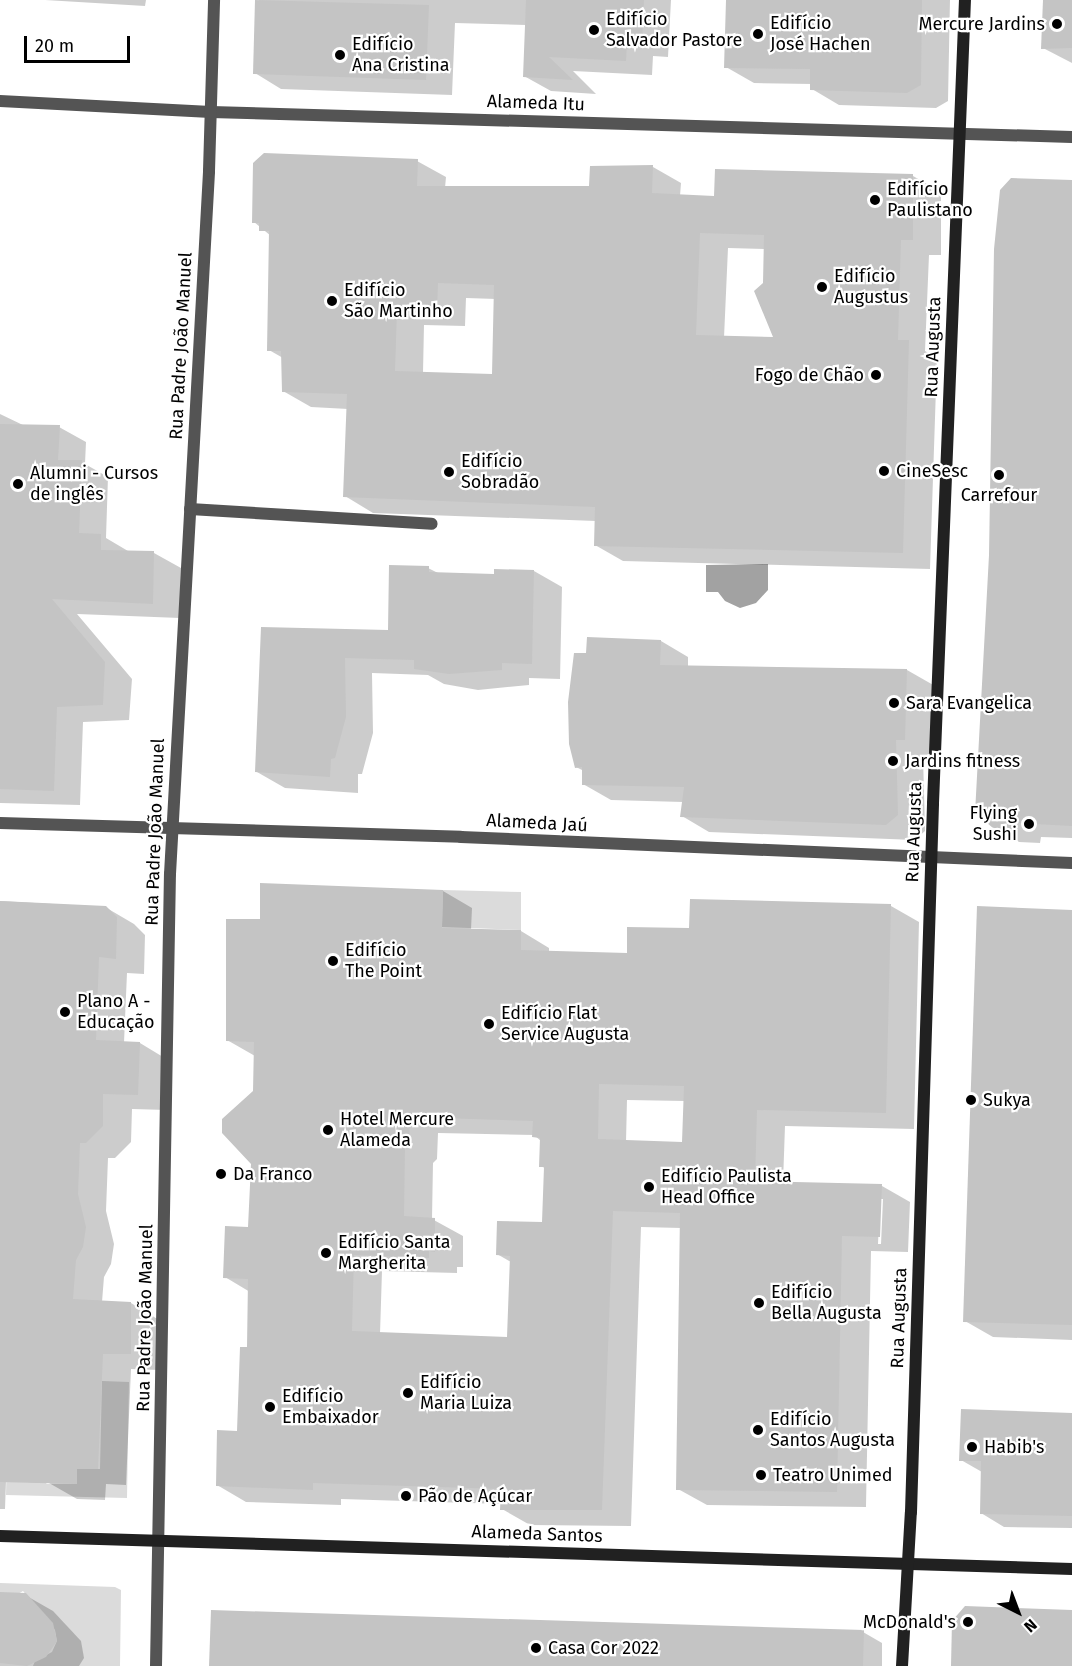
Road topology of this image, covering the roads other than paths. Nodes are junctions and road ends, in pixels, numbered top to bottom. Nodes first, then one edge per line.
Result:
1 (214, 0) edge
2 (965, 0) edge
3 (0, 101) edge
4 (210, 112) junction
5 (960, 134) junction
6 (1072, 137) edge
7 (190, 509) junction
8 (432, 524) dead end
9 (0, 823) edge
10 (172, 828) junction
11 (932, 859) junction
12 (1072, 863) edge
13 (0, 1536) edge
14 (158, 1541) junction
15 (905, 1564) junction
16 (1072, 1569) edge
17 (156, 1666) edge
18 (902, 1666) edge

1 - 4 street, Rua Padre João Manuel
2 - 5 main road, Rua Augusta
3 - 4 street, Alameda Itu
4 - 5 street, Alameda Itu
4 - 7 street, Rua Padre João Manuel
5 - 6 street, Alameda Itu
5 - 11 main road, Rua Augusta
7 - 8 street
7 - 10 street, Rua Padre João Manuel
9 - 10 street, Alameda Jaú
10 - 11 street, Alameda Jaú
10 - 14 street, Rua Padre João Manuel
11 - 12 street, Alameda Jaú
11 - 15 main road, Rua Augusta
13 - 14 main road, Alameda Santos
14 - 15 main road, Alameda Santos
14 - 17 street, Rua Padre João Manuel
15 - 16 main road, Alameda Santos
15 - 18 main road, Rua Augusta

